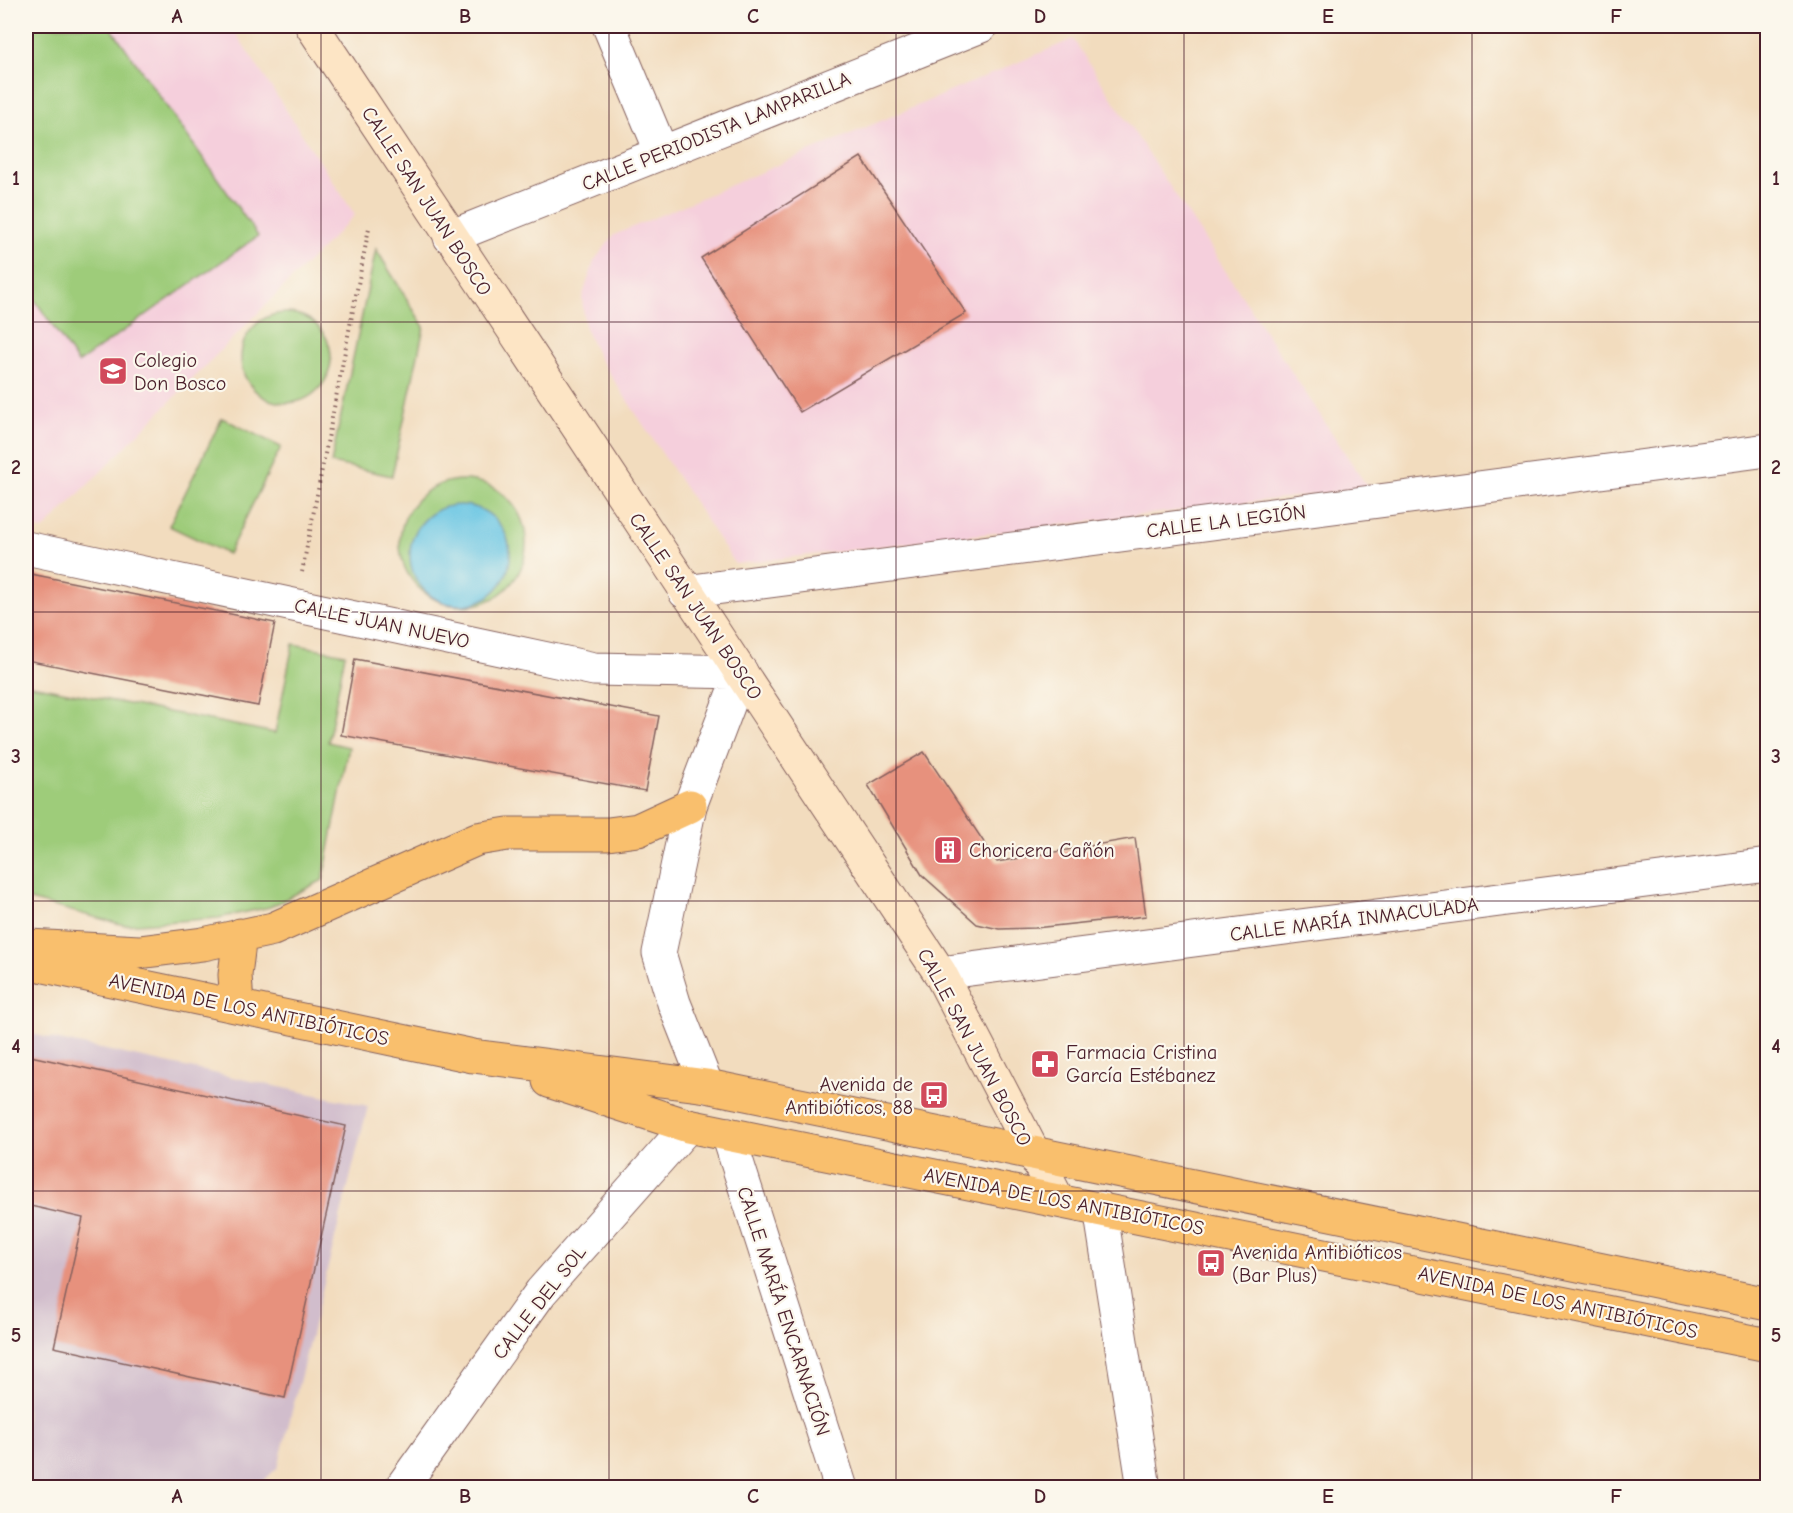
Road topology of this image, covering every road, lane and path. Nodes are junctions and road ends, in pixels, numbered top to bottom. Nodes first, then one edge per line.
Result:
1 (312, 26) edge
2 (609, 26) edge
3 (981, 26) edge
4 (662, 153) junction
5 (369, 228) dead end
6 (450, 237) junction
7 (1767, 450) edge
8 (26, 548) edge
9 (300, 582) dead end
10 (685, 592) junction
11 (741, 672) junction
12 (690, 806) junction
13 (1767, 865) edge
14 (240, 935) junction
15 (26, 946) edge
16 (26, 962) edge
17 (940, 973) junction
18 (237, 1005) junction
19 (473, 1056) junction
20 (707, 1086) junction
21 (688, 1126) junction
22 (728, 1134) junction
23 (1032, 1153) junction
24 (1058, 1200) junction
25 (1100, 1208) junction
26 (1767, 1304) edge
27 (1767, 1346) edge
28 (401, 1488) edge
29 (841, 1488) edge
30 (1144, 1488) edge

1 - 6 street, CALLE SAN JUAN BOSCO
2 - 4 street
3 - 4 street, CALLE PERIODISTA LAMPARILLA
4 - 6 street, CALLE PERIODISTA LAMPARILLA
5 - 9 path
6 - 10 street, CALLE SAN JUAN BOSCO
7 - 10 street, CALLE LA LEGIÓN
8 - 11 street, CALLE JUAN NUEVO
10 - 11 street, CALLE SAN JUAN BOSCO
11 - 12 street
11 - 17 street, CALLE SAN JUAN BOSCO
12 - 14 main road
12 - 20 street
13 - 17 street, CALLE MARÍA INMACULADA
14 - 15 main road
14 - 18 main road
16 - 18 main road, AVENIDA DE LOS ANTIBIÓTICOS
17 - 23 street, CALLE SAN JUAN BOSCO
18 - 19 main road, AVENIDA DE LOS ANTIBIÓTICOS
19 - 20 main road, AVENIDA DE LOS ANTIBIÓTICOS
19 - 21 main road, AVENIDA DE LOS ANTIBIÓTICOS
20 - 23 main road, AVENIDA DE LOS ANTIBIÓTICOS
21 - 22 main road, AVENIDA DE LOS ANTIBIÓTICOS
21 - 28 street, CALLE DEL SOL
22 - 24 main road, AVENIDA DE LOS ANTIBIÓTICOS
22 - 29 street, CALLE MARÍA ENCARNACIÓN
23 - 24 street, CALLE SAN JUAN BOSCO
23 - 26 main road, AVENIDA DE LOS ANTIBIÓTICOS
24 - 25 main road, AVENIDA DE LOS ANTIBIÓTICOS
25 - 27 main road, AVENIDA DE LOS ANTIBIÓTICOS
25 - 30 street

